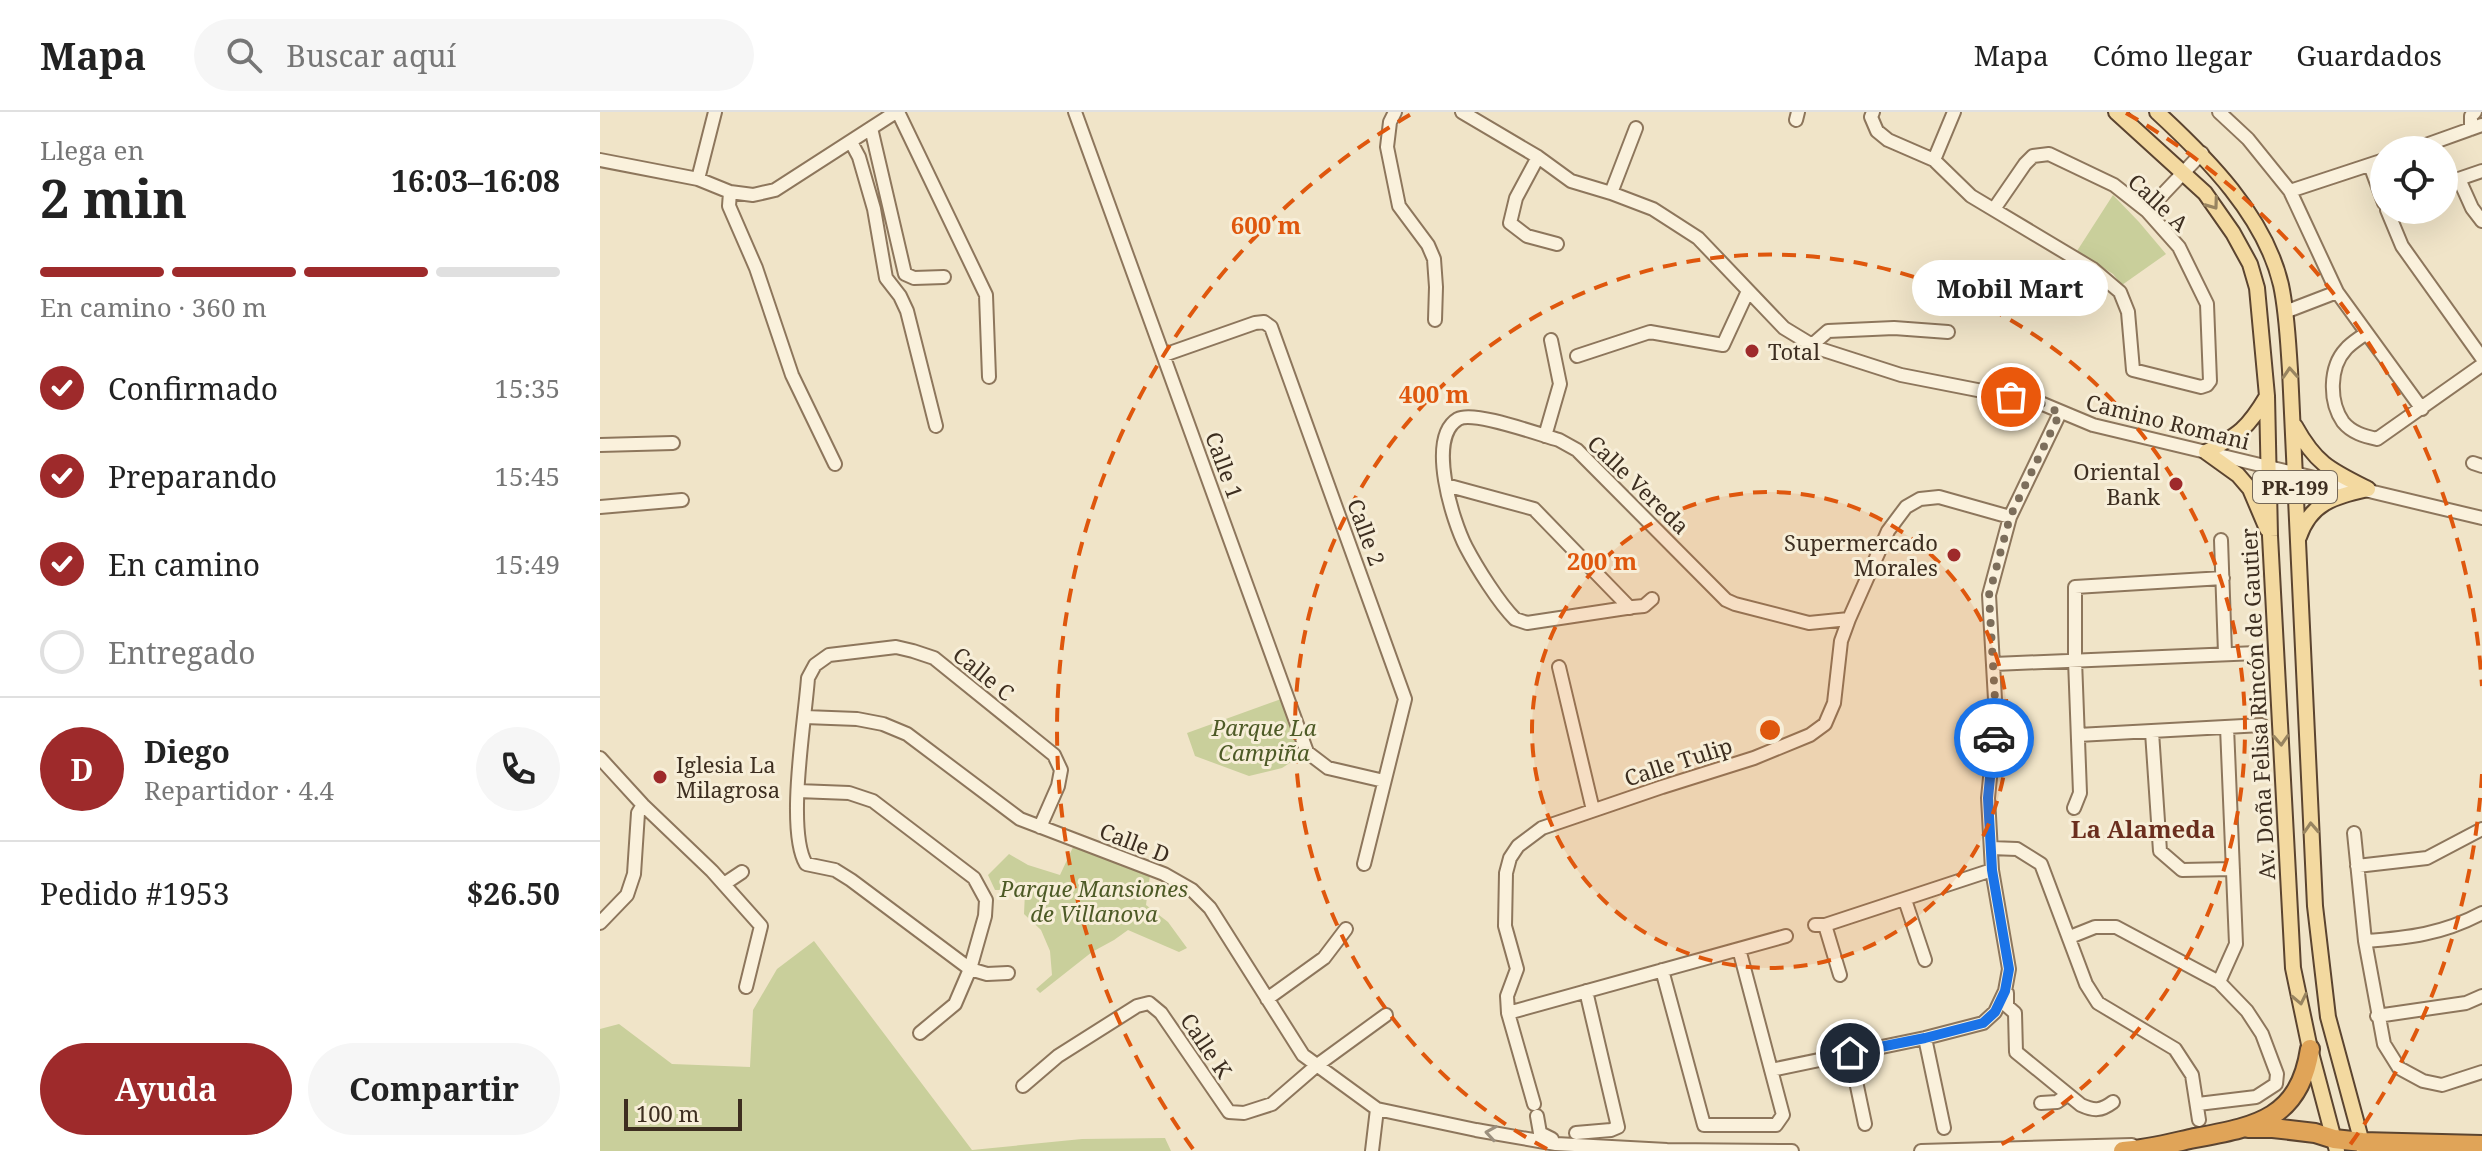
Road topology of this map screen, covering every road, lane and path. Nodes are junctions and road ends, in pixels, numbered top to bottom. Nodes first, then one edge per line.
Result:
1 (715, 112) edge
2 (897, 112) edge
3 (1075, 112) edge
4 (1395, 112) edge
5 (1462, 112) edge
6 (1873, 112) edge
7 (1954, 112) edge
8 (2116, 112) edge
9 (2157, 112) edge
10 (2219, 112) edge
11 (2475, 112) edge
12 (2477, 127) edge
13 (871, 128) junction
14 (1636, 128) dead end
15 (2452, 136) edge
16 (851, 142) junction
17 (2202, 153) junction
18 (1538, 157) junction
19 (600, 160) edge
20 (1934, 160) junction
21 (2370, 165) edge
22 (2482, 171) edge
23 (2183, 172) junction
24 (698, 179) junction
25 (2459, 179) joint
26 (2290, 191) junction
27 (730, 192) junction
28 (1611, 193) junction
29 (1994, 209) junction
30 (2147, 211) junction
31 (2482, 221) edge
32 (2393, 224) edge
33 (1557, 244) dead end
34 (944, 277) dead end
35 (1748, 291) junction
36 (2337, 292) junction
37 (2285, 312) junction
38 (1435, 320) dead end
39 (1948, 332) dead end
40 (2366, 333) junction
41 (1551, 340) dead end
42 (1812, 345) junction
43 (1164, 355) junction
44 (1577, 356) dead end
45 (2482, 358) edge
46 (2482, 365) edge
47 (989, 377) dead end
48 (2267, 396) junction
49 (2422, 409) junction
50 (2060, 413) junction
51 (2293, 423) junction
52 (936, 426) dead end
53 (1545, 436) junction
54 (673, 443) dead end
55 (600, 445) edge
56 (2206, 452) junction
57 (835, 464) dead end
58 (2281, 469) junction
59 (1446, 485) junction
60 (2368, 489) junction
61 (682, 500) dead end
62 (600, 507) edge
63 (2010, 517) junction
64 (2482, 518) edge
65 (2270, 536) junction
66 (2221, 540) dead end
67 (2298, 545) junction
68 (2223, 578) junction
69 (1652, 599) dead end
70 (1630, 608) junction
71 (1849, 619) junction
72 (2225, 653) junction
73 (2257, 653) dead end
74 (2075, 660) junction
75 (1994, 664) junction
76 (1559, 667) dead end
77 (805, 717) junction
78 (2262, 725) dead end
79 (2227, 727) junction
80 (2152, 732) junction
81 (2078, 735) junction
82 (600, 758) edge
83 (1384, 781) junction
84 (798, 791) junction
85 (643, 805) junction
86 (2074, 808) dead end
87 (1593, 810) junction
88 (1040, 827) junction
89 (2482, 829) edge
90 (2354, 833) dead end
91 (1991, 848) junction
92 (1364, 864) dead end
93 (2357, 866) junction
94 (2233, 869) junction
95 (1992, 870) junction
96 (742, 872) dead end
97 (724, 884) junction
98 (1905, 900) junction
99 (2482, 913) edge
100 (600, 923) edge
101 (1346, 929) dead end
102 (1786, 936) dead end
103 (2070, 937) junction
104 (2365, 941) junction
105 (1739, 949) junction
106 (1925, 960) dead end
107 (970, 969) junction
108 (1662, 970) junction
109 (1008, 973) dead end
110 (1840, 975) dead end
111 (2007, 981) junction
112 (2219, 982) junction
113 (746, 987) dead end
114 (1586, 991) junction
115 (2482, 996) edge
116 (1267, 999) junction
117 (1508, 1013) junction
118 (1386, 1015) dead end
119 (2377, 1016) junction
120 (920, 1033) dead end
121 (1925, 1038) junction
122 (2310, 1049) junction
123 (1850, 1053) junction
124 (1316, 1066) junction
125 (1771, 1070) junction
126 (2482, 1072) edge
127 (1023, 1086) dead end
128 (2067, 1095) junction
129 (2113, 1102) dead end
130 (2041, 1103) dead end
131 (2198, 1104) junction
132 (1377, 1109) junction
133 (2199, 1120) dead end
134 (1865, 1124) dead end
135 (1944, 1128) dead end
136 (2248, 1128) junction
137 (1576, 1133) dead end
138 (1562, 1144) junction
139 (2335, 1145) edge
140 (2482, 1145) edge
141 (2156, 1146) junction
142 (2363, 1147) edge
143 (1372, 1151) edge
144 (1792, 1151) edge
145 (1921, 1151) edge
146 (2123, 1151) edge

1 - 24 street
2 - 13 street
2 - 47 street
3 - 43 street, Calle 1
4 - 38 street
5 - 18 street, Camino Romani
6 - 20 street
7 - 20 street
8 - 23 main road, Av. Doña Felisa Rincón de Gautier / PR-199
9 - 17 main road, Av. Doña Felisa Rincón de Gautier / PR-199
10 - 26 street
11 - 12 street
12 - 15 street
13 - 16 street
13 - 34 street
14 - 28 street
16 - 27 street
16 - 52 street
17 - 23 street
17 - 37 main road, Av. Doña Felisa Rincón de Gautier / PR-199
18 - 28 street, Camino Romani
18 - 33 street
19 - 24 street
20 - 29 street
21 - 26 street
22 - 25 street
23 - 30 street
23 -> 48 main road, Av. Doña Felisa Rincón de Gautier / PR-199
24 - 27 street
25 - 31 street
26 - 36 street
27 - 57 street
28 - 35 street, Camino Romani
29 - 30 street, Calle A
29 - 30 street, Calle A
32 - 45 street
35 - 42 street, Camino Romani
35 - 44 street
36 - 37 street
36 - 40 street
51 -> 37 main road, Av. Doña Felisa Rincón de Gautier / PR-199
39 - 42 street
40 - 49 street
40 - 49 street
41 - 53 street
42 - 50 street, Camino Romani
43 - 83 street, Calle 1
43 - 83 street, Calle 2
46 - 49 street
48 - 56 main road
48 - 58 main road, Av. Doña Felisa Rincón de Gautier / PR-199
50 - 56 street, Camino Romani
50 - 63 street
51 - 58 main road, Av. Doña Felisa Rincón de Gautier / PR-199
51 - 60 main road
53 - 59 street, Calle Vereda
53 - 71 street, Calle Vereda
54 - 55 street
56 - 58 street, Camino Romani
56 - 65 main road
58 - 60 street, Camino Romani
58 - 65 main road, Av. Doña Felisa Rincón de Gautier / PR-199
58 - 67 main road, Av. Doña Felisa Rincón de Gautier / PR-199
59 - 70 street
59 - 70 street, Calle Vereda
60 - 64 street, Camino Romani
60 - 67 main road
61 - 62 street
63 - 71 street, Calle Tulip
63 - 75 street
65 -> 122 main road, Av. Doña Felisa Rincón de Gautier / PR-199
66 - 68 street
142 -> 67 main road, Av. Doña Felisa Rincón de Gautier / PR-199
68 - 72 street
68 - 74 street
69 - 70 street, Calle Vereda
71 - 87 street, Calle Tulip
72 - 73 street
72 - 74 street
74 - 75 street
74 - 81 street
75 - 91 street
76 - 87 street
77 - 84 street, Calle C
77 - 88 street, Calle D
77 - 88 street, Calle C
78 - 79 street
79 - 80 street
79 - 94 street
80 - 81 street
80 - 94 street
81 - 86 street
82 - 85 street
83 - 92 street, Calle 2
84 - 107 street, Calle C
84 - 107 street
85 - 97 street
85 - 100 street
87 - 117 street, Calle Tulip
88 - 116 street, Calle D
89 - 93 street
90 - 93 street
91 - 95 street
91 - 103 street
93 - 104 street
94 - 112 street
95 - 98 street
95 - 111 street
96 - 97 street
97 - 113 street
98 - 106 street
98 - 110 street
99 - 104 street
101 - 116 street
102 - 105 street
103 - 112 street
103 - 131 street
104 - 119 street
105 - 108 street
105 - 125 street
107 - 109 street
107 - 120 street
108 - 114 street
108 - 125 street
111 - 121 street
111 - 128 street
112 - 131 street
114 - 117 street
114 - 137 street
115 - 119 street
116 - 124 street, Calle D
117 - 138 street, Calle Tulip
118 - 124 street
119 - 126 street
121 - 123 street
121 - 135 street
122 - 136 highway
122 - 139 main road, Av. Doña Felisa Rincón de Gautier / PR-199
123 - 125 street
123 - 134 street
124 - 127 street, Calle K
124 - 132 street, Calle D
128 - 129 street
128 - 130 street
131 - 133 street
138 -> 132 street
132 - 143 street
136 - 139 highway
136 - 141 highway
138 - 144 street
139 - 142 highway
140 - 142 highway
141 - 145 street
141 - 146 highway

